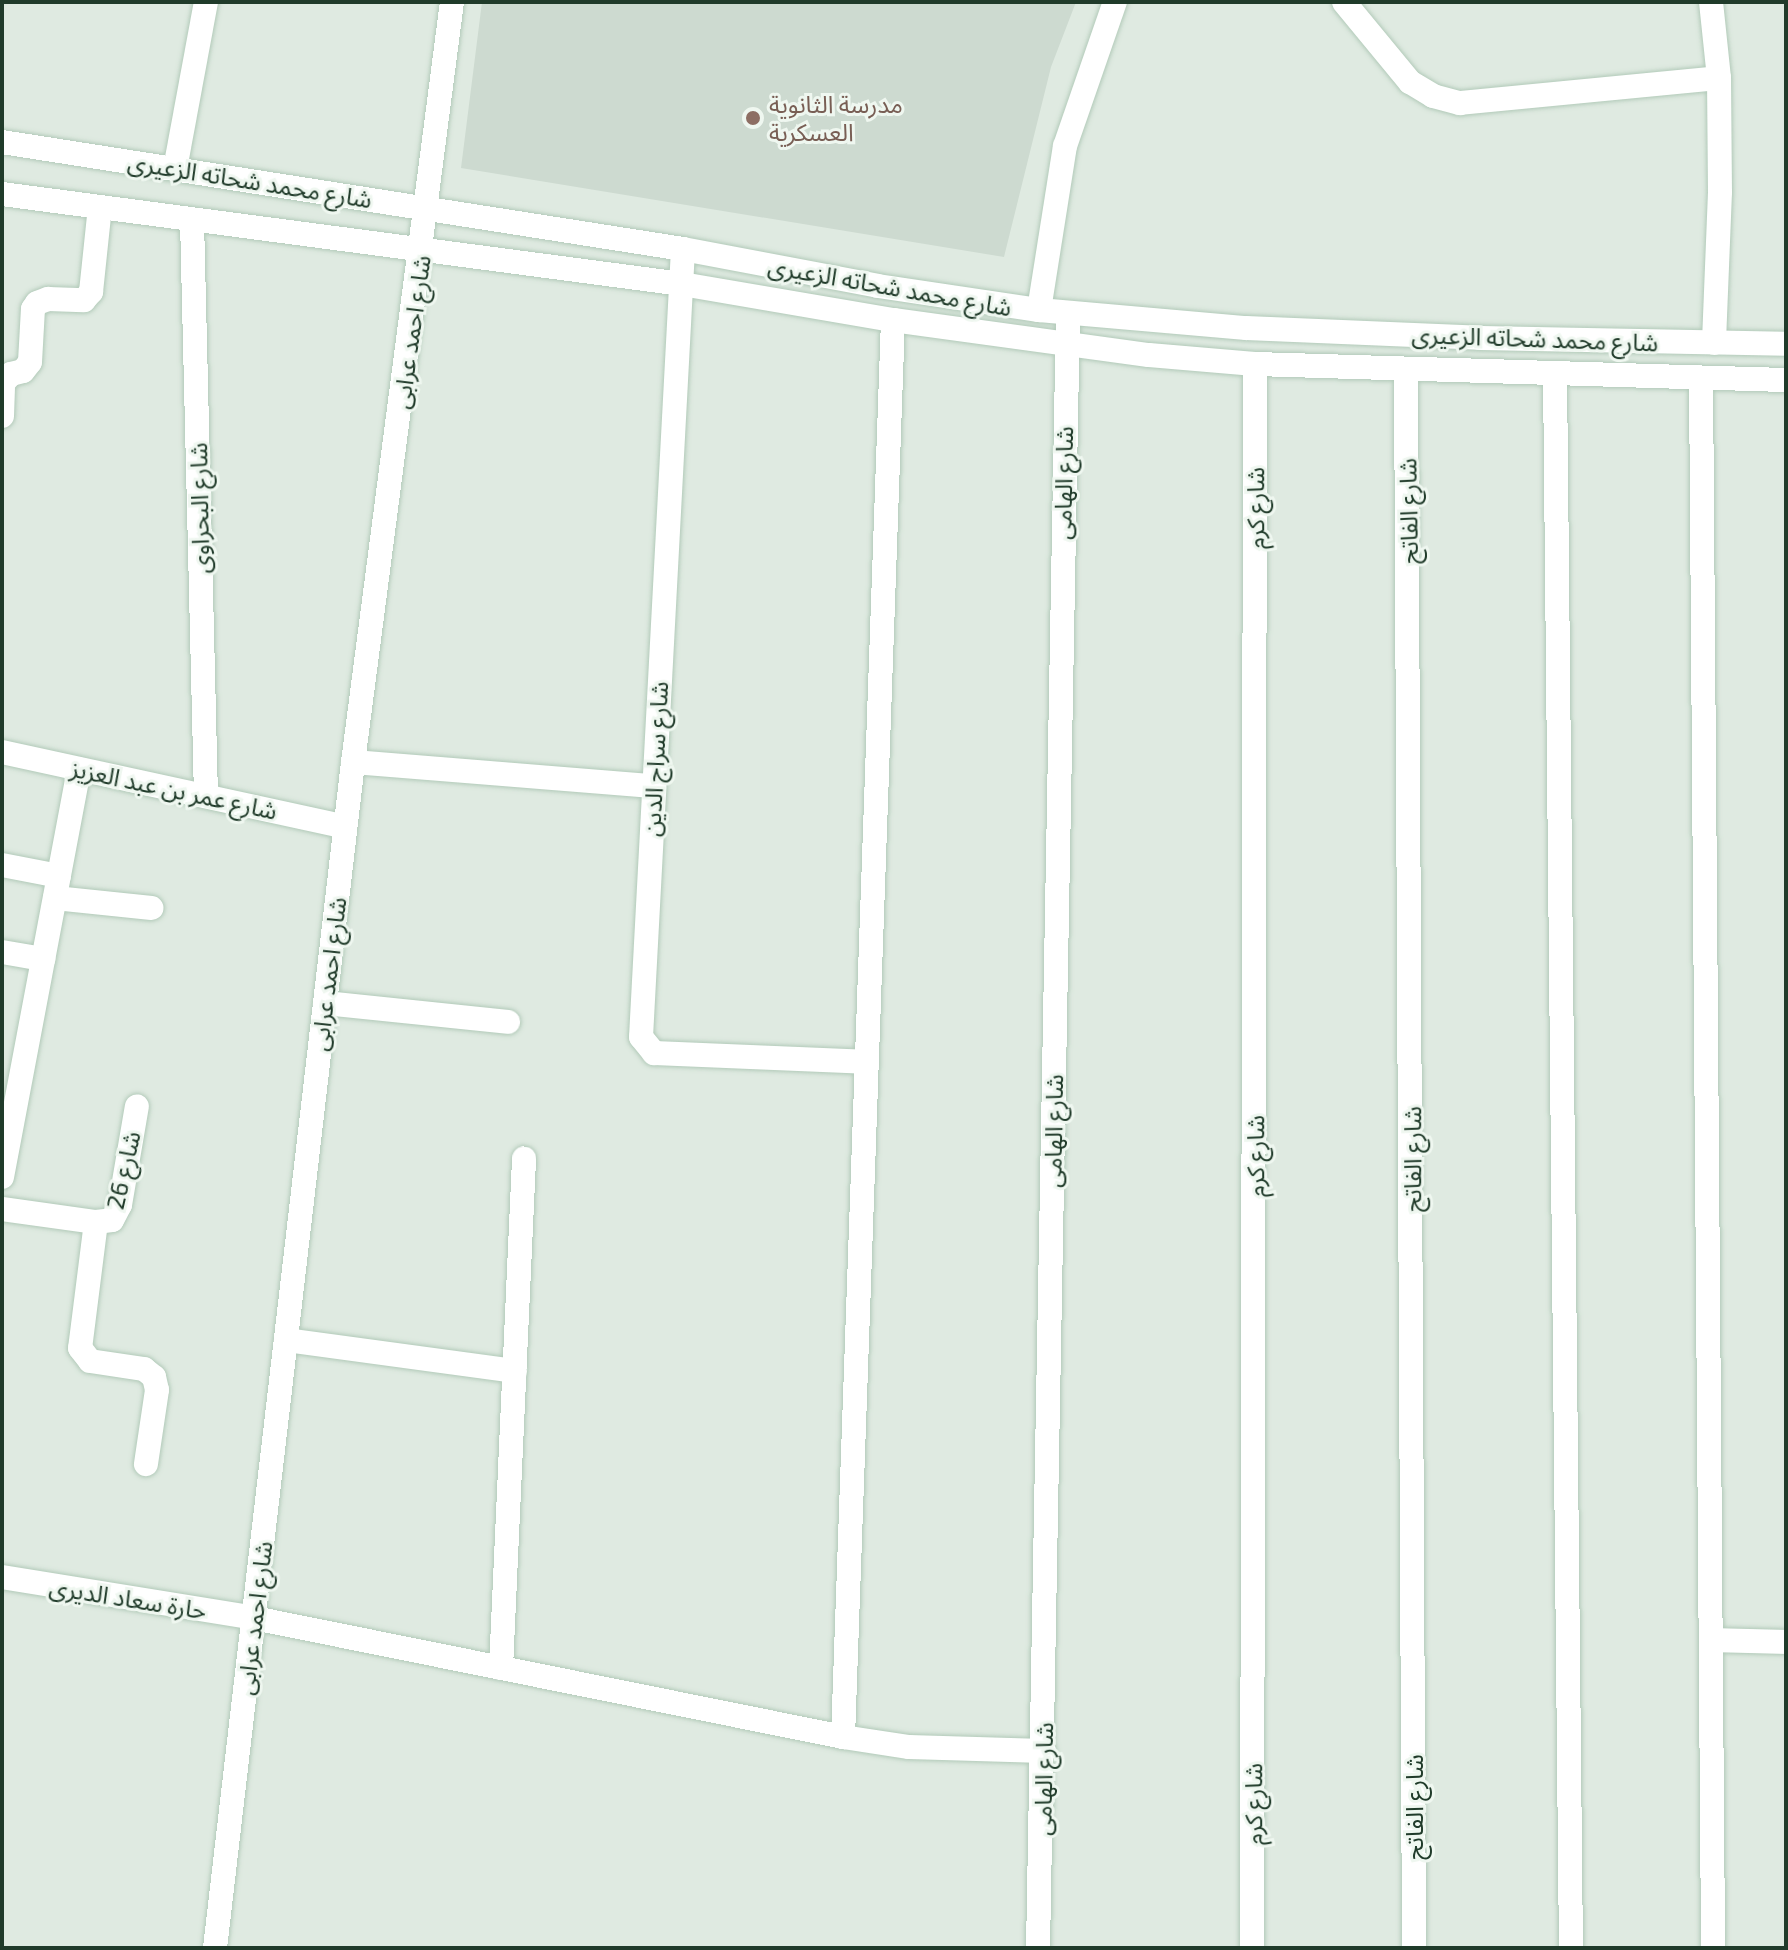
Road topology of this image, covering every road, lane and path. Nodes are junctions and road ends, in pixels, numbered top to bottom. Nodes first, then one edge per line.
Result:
1 (206, 2) edge
2 (452, 2) edge
3 (1115, 2) edge
4 (1344, 2) edge
5 (1711, 2) edge
6 (1719, 78) junction
7 (2, 142) edge
8 (175, 169) junction
9 (2, 194) edge
10 (100, 207) junction
11 (428, 208) junction
12 (192, 220) junction
13 (683, 249) junction
14 (422, 250) junction
15 (682, 284) junction
16 (1039, 310) junction
17 (1068, 314) junction
18 (893, 320) junction
19 (1714, 343) junction
20 (1786, 344) edge
21 (1065, 345) junction
22 (1255, 364) junction
23 (1406, 370) junction
24 (1555, 373) junction
25 (1701, 378) junction
26 (1786, 380) edge
27 (2, 416) edge
28 (2, 752) edge
29 (353, 762) junction
30 (79, 769) junction
31 (653, 786) junction
32 (206, 796) junction
33 (345, 827) junction
34 (2, 865) edge
35 (57, 887) junction
36 (151, 908) dead end
37 (2, 952) edge
38 (43, 959) junction
39 (325, 1003) junction
40 (508, 1022) dead end
41 (865, 1062) junction
42 (137, 1106) dead end
43 (524, 1159) dead end
44 (2, 1177) edge
45 (2, 1209) edge
46 (96, 1222) junction
47 (286, 1340) junction
48 (515, 1371) junction
49 (146, 1464) dead end
50 (2, 1577) edge
51 (254, 1618) junction
52 (1712, 1640) junction
53 (1786, 1642) edge
54 (501, 1668) junction
55 (843, 1737) junction
56 (1044, 1751) junction
57 (215, 1948) edge
58 (1038, 1948) edge
59 (1252, 1948) edge
60 (1414, 1948) edge
61 (1571, 1948) edge
62 (1713, 1948) edge

1 - 8 street
2 - 11 street, شارع احمد عرابى
3 - 16 street
4 - 6 street
5 - 6 street
6 - 19 street
7 - 8 street, شارع محمد شحاته الزعيرى
8 - 11 street, شارع محمد شحاته الزعيرى
9 - 10 street, شارع محمد شحاته الزعيرى
10 - 12 street, شارع محمد شحاته الزعيرى
10 - 27 street
11 - 13 street, شارع محمد شحاته الزعيرى
11 - 14 street, شارع احمد عرابى
12 - 14 street, شارع محمد شحاته الزعيرى
12 - 32 street, شارع البحراوى
13 - 15 street, شارع سراج الدين
13 - 16 street, شارع محمد شحاته الزعيرى
14 - 15 street, شارع محمد شحاته الزعيرى
14 - 29 street, شارع احمد عرابى
15 - 18 street, شارع محمد شحاته الزعيرى
15 - 31 street, شارع سراج الدين
16 - 17 street, شارع محمد شحاته الزعيرى
17 - 19 street, شارع محمد شحاته الزعيرى
17 - 21 street, شارع الهامى
18 - 21 street, شارع محمد شحاته الزعيرى
18 - 41 street
19 - 20 street, شارع محمد شحاته الزعيرى
21 - 22 street, شارع محمد شحاته الزعيرى
21 - 56 street, شارع الهامى
22 - 23 street, شارع محمد شحاته الزعيرى
22 - 59 street, شارع كرم
23 - 24 street, شارع محمد شحاته الزعيرى
23 - 60 street, شارع الفاتح
24 - 25 street, شارع محمد شحاته الزعيرى
24 - 61 street
25 - 26 street, شارع محمد شحاته الزعيرى
25 - 52 street
28 - 30 street, شارع عمر بن عبد العزيز
29 - 31 street
29 - 33 street, شارع احمد عرابى
30 - 32 street, شارع عمر بن عبد العزيز
30 - 35 street
31 - 41 street, شارع سراج الدين
32 - 33 street, شارع عمر بن عبد العزيز
33 - 39 street, شارع احمد عرابى
34 - 35 street
35 - 36 street
35 - 38 street
37 - 38 street
38 - 44 street
39 - 40 street
39 - 47 street, شارع احمد عرابى
41 - 55 street
42 - 46 street, شارع 26
43 - 48 street
45 - 46 street, شارع 26
46 - 49 street
47 - 48 street
47 - 51 street, شارع احمد عرابى
48 - 54 street
50 - 51 street, حارة سعاد الديرى
51 - 54 street, حارة سعاد الديرى
51 - 57 street, شارع احمد عرابى
52 - 53 street
52 - 62 street
54 - 55 street, حارة سعاد الديرى
55 - 56 street, حارة سعاد الديرى
56 - 58 street, شارع الهامى

